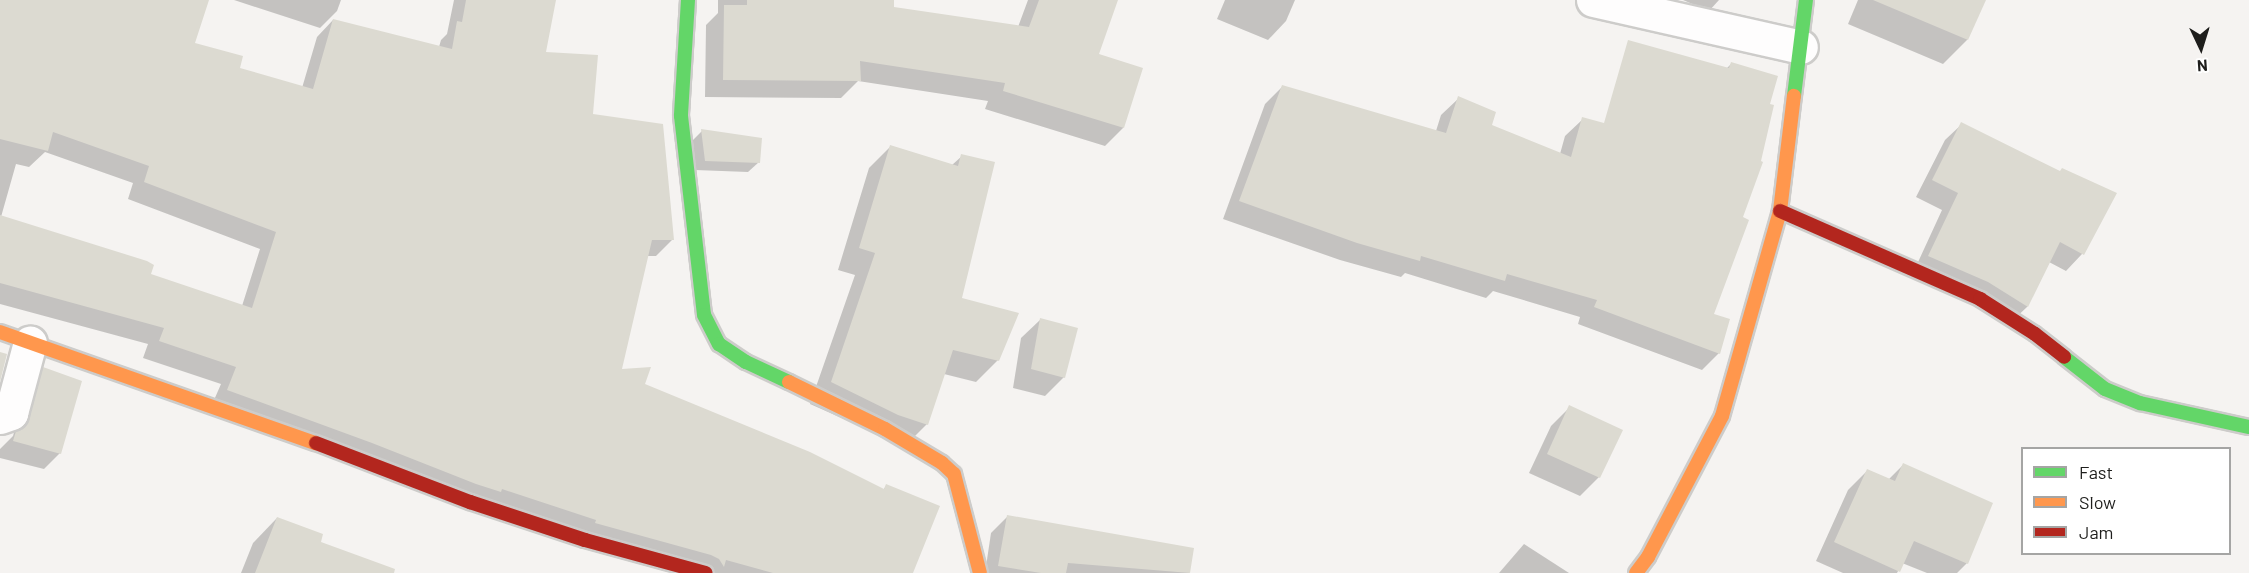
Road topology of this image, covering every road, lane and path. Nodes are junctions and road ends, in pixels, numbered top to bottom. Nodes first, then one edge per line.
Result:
1 (688, 0) edge
2 (1593, 0) edge
3 (1806, 0) edge
4 (1801, 47) junction
5 (1780, 211) junction
6 (15, 337) edge
7 (0, 417) edge
8 (2249, 427) edge
9 (706, 573) edge
10 (980, 573) edge
11 (1636, 573) edge

1 - 10 street
2 - 4 street
3 - 4 street
4 - 5 street
5 - 8 street
5 - 11 street
6 - 7 street
6 - 9 street

